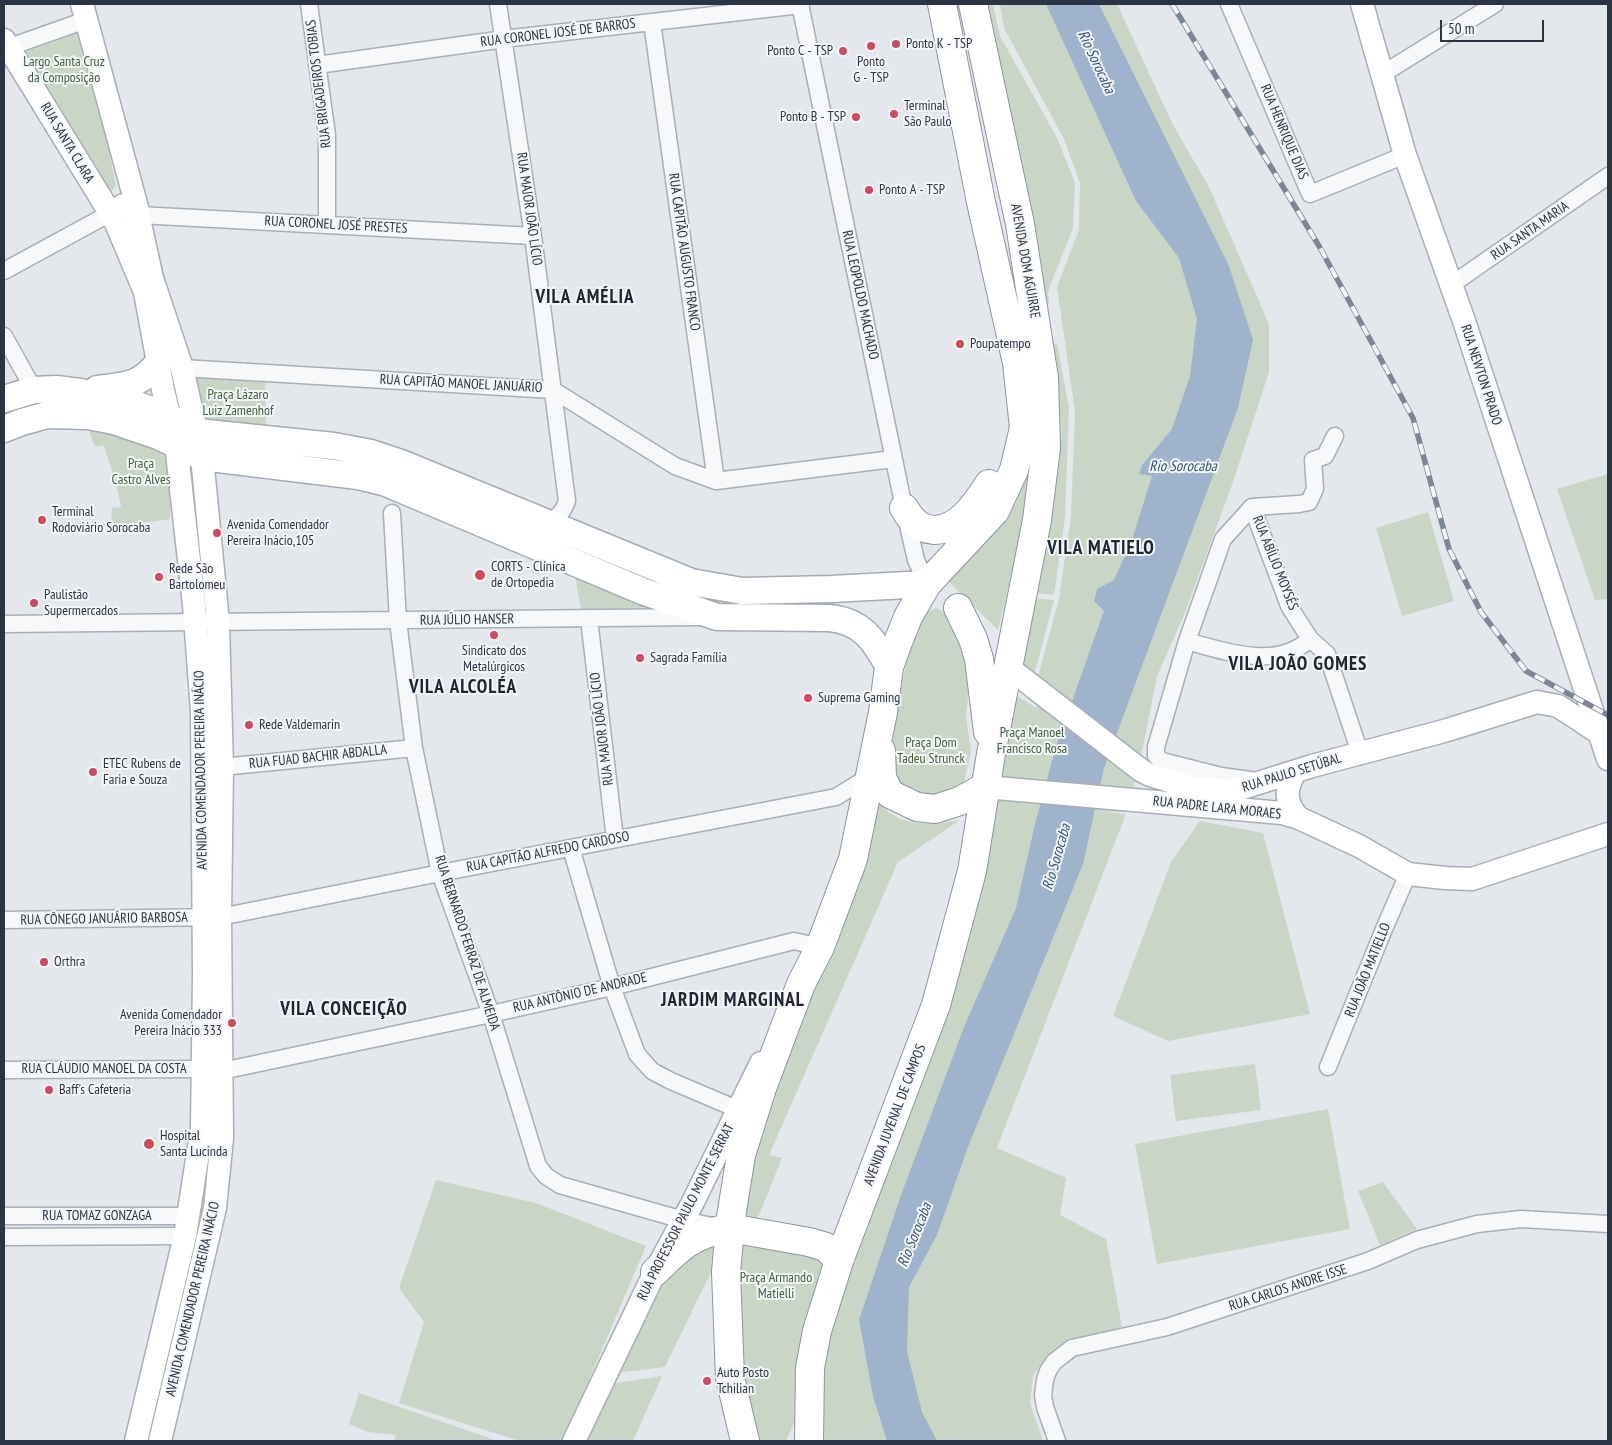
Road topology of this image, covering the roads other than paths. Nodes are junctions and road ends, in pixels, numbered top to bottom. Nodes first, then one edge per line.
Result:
1 (309, 4) edge
2 (498, 4) edge
3 (800, 4) edge
4 (942, 4) edge
5 (973, 4) edge
6 (1229, 4) edge
7 (1362, 4) edge
8 (1495, 4) edge
9 (85, 17) edge
10 (652, 22) junction
11 (503, 40) junction
12 (7, 48) edge
13 (317, 65) junction
14 (1381, 75) junction
15 (1405, 155) junction
16 (1608, 176) edge
17 (125, 216) junction
18 (327, 225) junction
19 (533, 236) junction
20 (4, 271) edge
21 (1451, 285) junction
22 (4, 336) edge
23 (170, 366) junction
24 (34, 390) junction
25 (553, 390) junction
26 (80, 392) junction
27 (4, 399) edge
28 (169, 417) junction
29 (1024, 428) junction
30 (4, 429) edge
31 (1336, 436) dead end
32 (192, 444) junction
33 (893, 459) junction
34 (716, 481) junction
35 (1252, 507) junction
36 (904, 508) junction
37 (392, 513) dead end
38 (544, 522) junction
39 (927, 584) junction
40 (958, 608) junction
41 (717, 617) junction
42 (589, 619) junction
43 (398, 621) junction
44 (207, 622) junction
45 (4, 624) edge
46 (1310, 639) junction
47 (1187, 641) junction
48 (889, 667) junction
49 (1009, 668) junction
50 (1584, 685) junction
51 (1558, 706) junction
52 (883, 712) junction
53 (1605, 741) edge
54 (414, 748) junction
55 (1360, 753) junction
56 (991, 754) junction
57 (222, 767) junction
58 (1296, 771) junction
59 (869, 782) junction
60 (1261, 782) junction
61 (985, 787) junction
62 (1299, 818) junction
63 (1608, 834) edge
64 (615, 839) junction
65 (571, 848) junction
66 (440, 872) junction
67 (1408, 874) junction
68 (212, 917) junction
69 (4, 920) edge
70 (820, 947) junction
71 (801, 984) junction
72 (612, 987) junction
73 (491, 1014) junction
74 (1328, 1067) dead end
75 (4, 1070) edge
76 (213, 1070) junction
77 (737, 1109) junction
78 (4, 1216) edge
79 (683, 1220) junction
80 (1608, 1224) edge
81 (188, 1226) junction
82 (730, 1228) junction
83 (4, 1237) edge
84 (839, 1261) junction
85 (655, 1272) junction
86 (810, 1410) junction
87 (136, 1441) edge
88 (160, 1441) edge
89 (574, 1441) edge
90 (745, 1441) edge
91 (794, 1441) edge
92 (809, 1441) edge
93 (1057, 1441) edge

1 - 13 street, RUA BRIGADEIROS TOBIAS
2 - 11 street, RUA MAJOR JOÃO LÍCIO
3 - 10 street, RUA CORONEL JOSÉ DE BARROS
3 - 33 street, RUA LEOPOLDO MACHADO
4 - 29 highway, AVENIDA DOM AGUIRRE
5 - 49 highway, AVENIDA DOM AGUIRRE
6 - 15 street, RUA HENRIQUE DIAS
7 - 14 main road, RUA NEWTON PRADO
8 - 14 street
9 - 12 street
9 - 17 main road
10 - 11 street, RUA CORONEL JOSÉ DE BARROS
10 - 34 street, RUA CAPITÃO AUGUSTO FRANCO
11 - 13 street, RUA CORONEL JOSÉ DE BARROS
11 - 19 street, RUA MAJOR JOÃO LÍCIO
12 - 17 main road, RUA SANTA CLARA
13 - 18 street, RUA BRIGADEIROS TOBIAS
14 - 15 main road, RUA NEWTON PRADO
15 - 21 main road, RUA NEWTON PRADO
16 - 21 street, RUA SANTA MARIA
17 - 18 street, RUA CORONEL JOSÉ PRESTES
17 - 20 street
17 - 23 main road, RUA SANTA CLARA
18 - 19 street, RUA CORONEL JOSÉ PRESTES
19 - 25 street, RUA MAJOR JOÃO LÍCIO
21 - 50 main road, RUA NEWTON PRADO
22 - 24 street
23 - 25 street, RUA CAPITÃO MANOEL JANUÁRIO
23 - 26 main road
23 - 28 main road
23 - 32 main road, AVENIDA COMENDADOR PEREIRA INÁCIO
24 - 26 main road
24 - 27 main road
25 - 34 street, RUA CAPITÃO MANOEL JANUÁRIO
25 - 38 street, RUA MAJOR JOÃO LÍCIO
26 - 28 main road
28 - 32 main road
29 - 36 highway
29 - 39 highway, AVENIDA DOM AGUIRRE
30 - 32 main road
31 - 35 street
32 - 38 main road
32 - 41 main road
32 - 44 main road, AVENIDA COMENDADOR PEREIRA INÁCIO
33 - 34 street, RUA CAPITÃO MANOEL JANUÁRIO
33 - 36 street, RUA LEOPOLDO MACHADO
35 - 46 street, RUA ABÍLIO MOYSÉS
35 - 47 street
36 - 39 street, RUA LEOPOLDO MACHADO
37 - 43 street, RUA BERNARDO FERRAZ DE ALMEIDA
38 - 39 main road
39 - 40 highway
39 - 48 highway, AVENIDA DOM AGUIRRE
40 - 49 highway
40 - 56 highway
41 - 42 street, RUA JÚLIO HANSER
41 - 48 main road
42 - 43 street, RUA JÚLIO HANSER
42 - 64 street, RUA MAJOR JOÃO LÍCIO
43 - 44 street, RUA JÚLIO HANSER
43 - 54 street, RUA BERNARDO FERRAZ DE ALMEIDA
44 - 45 street, RUA JÚLIO HANSER
44 - 57 main road, AVENIDA COMENDADOR PEREIRA INÁCIO
44 - 68 main road, AVENIDA COMENDADOR PEREIRA INÁCIO
46 - 47 street
46 - 55 street, RUA ABÍLIO MOYSÉS
47 - 60 street
48 - 52 highway, AVENIDA DOM AGUIRRE
49 - 56 highway, AVENIDA DOM AGUIRRE
49 - 60 main road, RUA PAULO SETÚBAL
50 - 51 main road
50 - 53 main road, RUA NEWTON PRADO
51 - 53 main road, RUA PAULO SETÚBAL
51 - 55 main road, RUA PAULO SETÚBAL
52 - 59 highway
52 - 61 highway
54 - 57 street, RUA FUAD BACHIR ABDALLA
54 - 66 street, RUA BERNARDO FERRAZ DE ALMEIDA
55 - 58 main road, RUA PAULO SETÚBAL
56 - 61 highway, AVENIDA JUVENAL DE CAMPOS
57 - 68 main road, AVENIDA COMENDADOR PEREIRA INÁCIO
58 - 60 main road, RUA PAULO SETÚBAL
58 - 62 main road
59 - 64 street, RUA CAPITÃO ALFREDO CARDOSO
59 - 70 highway
61 - 62 main road, RUA PADRE LARA MORAES
61 - 84 highway, AVENIDA JUVENAL DE CAMPOS
62 - 67 main road, RUA PADRE LARA MORAES
63 - 67 main road, RUA PADRE LARA MORAES
64 - 65 street, RUA CAPITÃO ALFREDO CARDOSO
65 - 66 street, RUA CAPITÃO ALFREDO CARDOSO
65 - 72 street
66 - 68 street, RUA CAPITÃO ALFREDO CARDOSO
66 - 73 street, RUA BERNARDO FERRAZ DE ALMEIDA
67 - 74 street, RUA JOÃO MATIELLO
68 - 69 street, RUA CÔNEGO JANUÁRIO BARBOSA
68 - 76 main road, AVENIDA COMENDADOR PEREIRA INÁCIO
70 - 71 highway
70 - 72 street, RUA ANTÔNIO DE ANDRADE
71 - 77 main road, RUA PROFESSOR PAULO MONTE SERRAT
71 - 82 highway
72 - 73 street, RUA ANTÔNIO DE ANDRADE
72 - 77 street
73 - 76 street, RUA ANTÔNIO DE ANDRADE
73 - 79 street, RUA BERNARDO FERRAZ DE ALMEIDA
75 - 76 street, RUA CLÁUDIO MANOEL DA COSTA
76 - 81 main road, AVENIDA COMENDADOR PEREIRA INÁCIO
76 - 88 main road, AVENIDA COMENDADOR PEREIRA INÁCIO
77 - 79 main road, RUA PROFESSOR PAULO MONTE SERRAT
78 - 81 street, RUA TOMAZ GONZAGA
79 - 82 street, RUA BERNARDO FERRAZ DE ALMEIDA
79 - 85 main road, RUA PROFESSOR PAULO MONTE SERRAT
80 - 93 street, RUA CARLOS ANDRE ISSE
81 - 83 street, RUA TOMAZ GONZAGA
81 - 87 main road, AVENIDA COMENDADOR PEREIRA INÁCIO
82 - 84 highway
82 - 85 highway
82 - 90 highway
84 - 86 highway, AVENIDA JUVENAL DE CAMPOS
85 - 89 main road, RUA PROFESSOR PAULO MONTE SERRAT
86 - 91 main road
86 - 92 highway, AVENIDA JUVENAL DE CAMPOS

